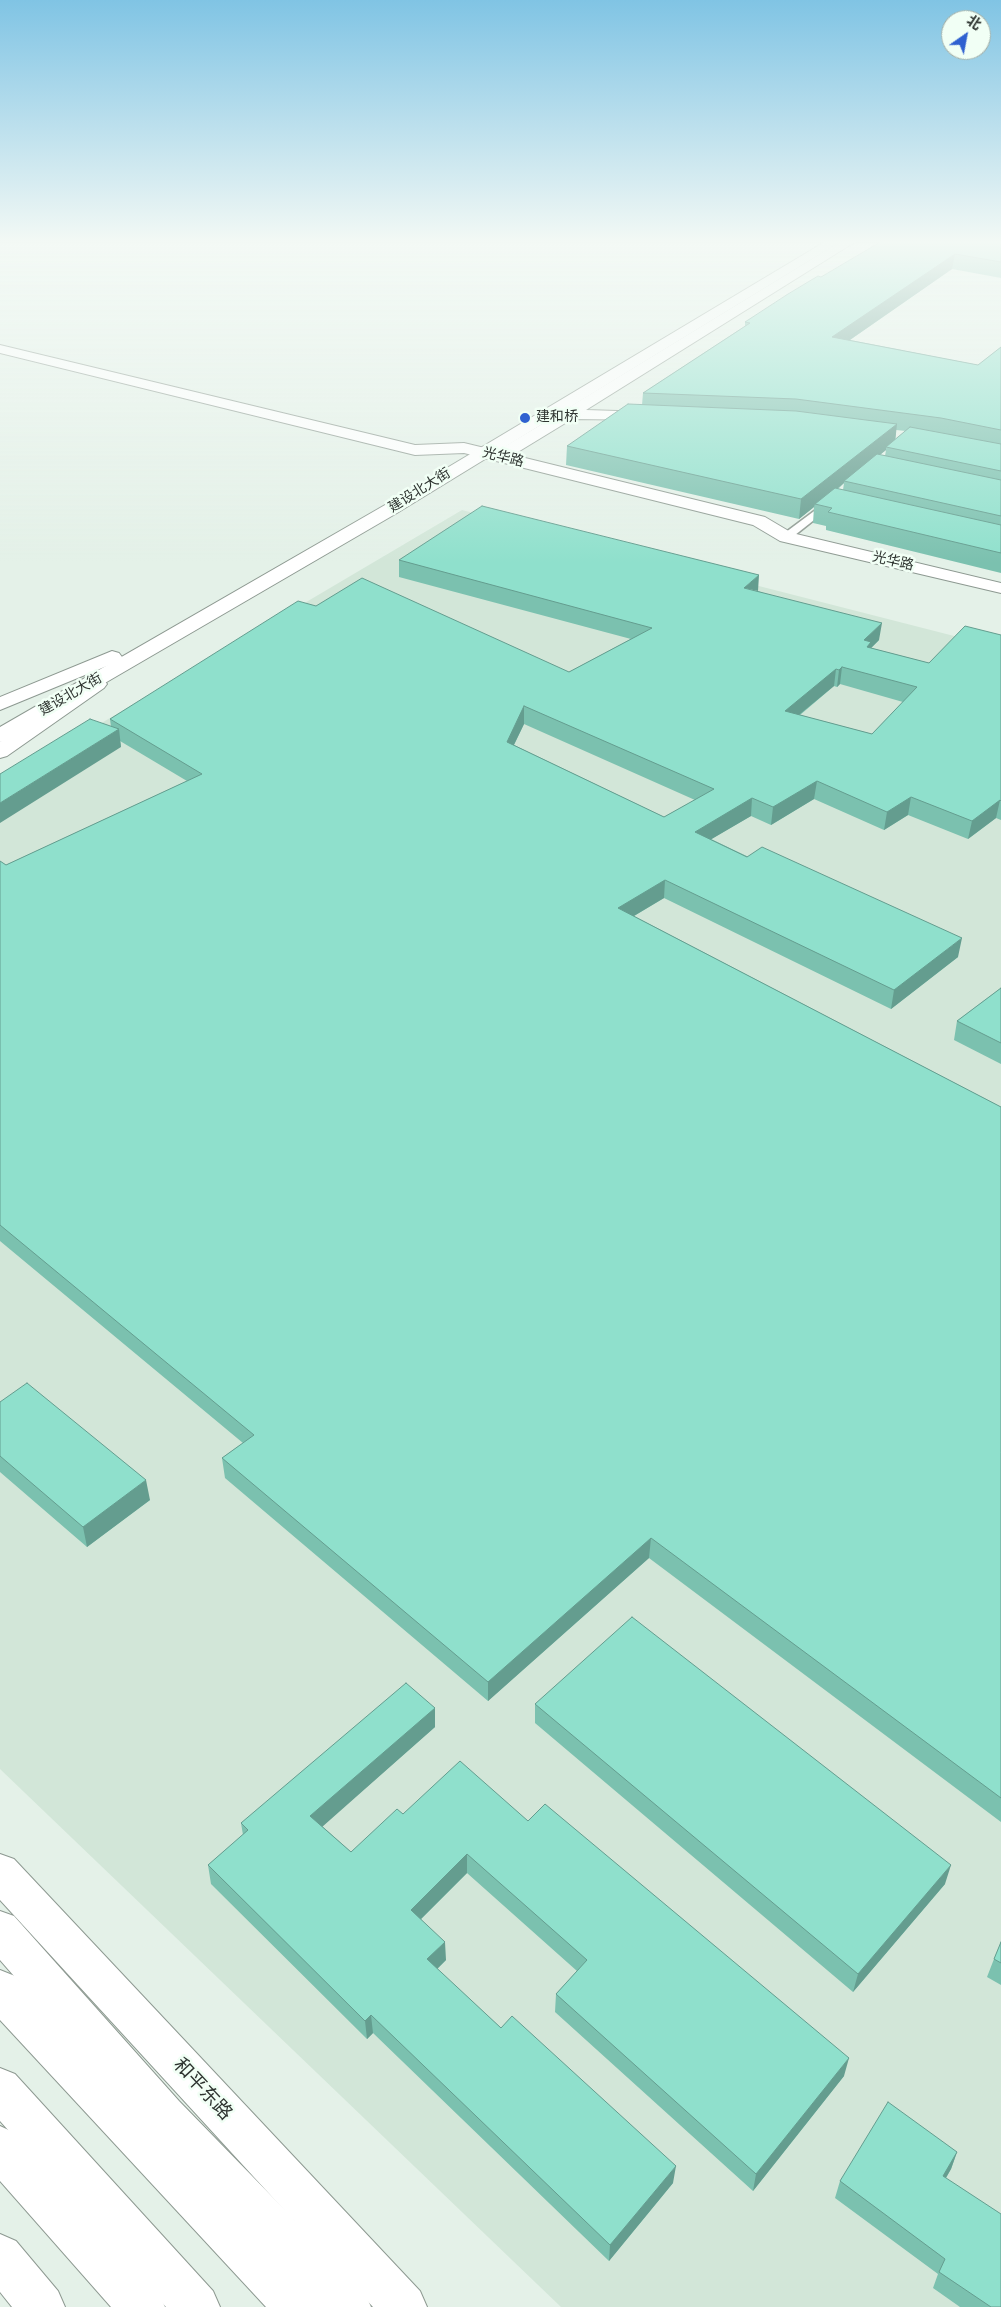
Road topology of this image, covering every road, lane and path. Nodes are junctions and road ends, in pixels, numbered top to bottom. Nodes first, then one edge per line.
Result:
1 (635, 348) edge
2 (658, 348) edge
3 (676, 348) edge
4 (0, 349) edge
5 (549, 413) junction
6 (568, 414) junction
7 (666, 418) edge
8 (464, 448) junction
9 (482, 453) junction
10 (499, 457) junction
11 (837, 500) edge
12 (786, 537) junction
13 (1001, 588) edge
14 (118, 661) junction
15 (0, 704) edge
16 (0, 721) edge
17 (0, 736) edge
18 (0, 752) edge
19 (0, 1872) edge
20 (0, 1930) edge
21 (0, 1990) edge
22 (0, 2089) edge
23 (0, 2148) edge
24 (0, 2257) edge
25 (42, 2307) edge
26 (142, 2307) edge
27 (196, 2307) edge
28 (298, 2307) edge
29 (348, 2307) edge
30 (404, 2307) edge

1 - 8 main road
2 - 5 main road, 建设北大街
3 - 6 main road
4 - 8 main road, 光华路
5 - 6 main road
5 - 9 main road, 建设北大街
6 - 7 main road
6 - 10 main road
8 - 9 main road, 光华路
8 - 14 main road
9 - 10 main road, 光华路
9 - 14 main road, 建设北大街
10 - 12 main road, 光华路
11 - 12 lane
12 - 13 main road, 光华路
14 - 15 main road
14 - 16 main road
14 - 17 main road, 建设北大街
14 - 18 main road
19 - 30 main road, 和平东路
20 - 29 main road
21 - 28 main road
22 - 27 main road
23 - 26 main road
24 - 25 main road

